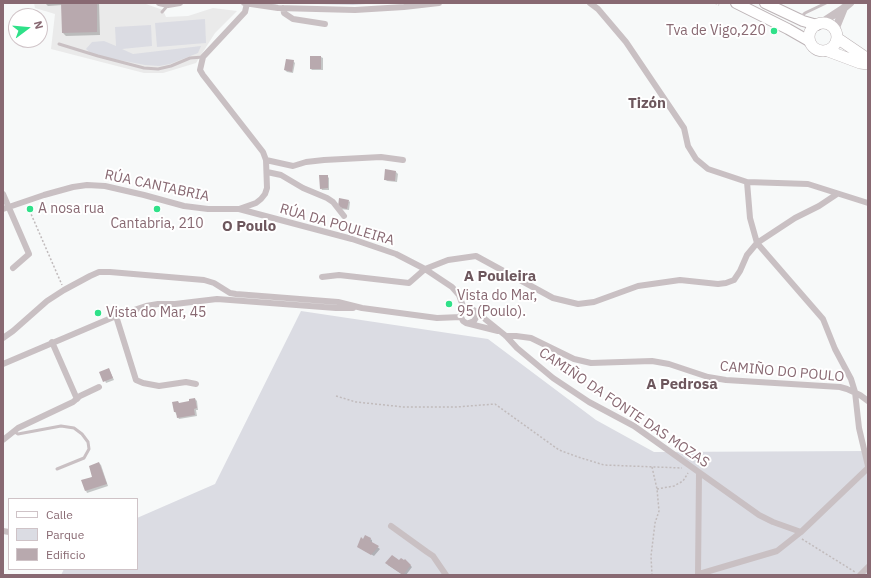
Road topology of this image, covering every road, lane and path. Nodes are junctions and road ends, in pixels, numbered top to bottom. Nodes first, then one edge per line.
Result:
1 (159, 3) edge
2 (180, 3) edge
3 (244, 3) edge
4 (247, 3) edge
5 (439, 3) edge
6 (590, 3) edge
7 (715, 3) edge
8 (736, 3) edge
9 (765, 3) edge
10 (826, 3) edge
11 (168, 5) junction
12 (719, 5) dead end
13 (847, 6) edge
14 (283, 8) junction
15 (162, 12) dead end
16 (799, 20) junction
17 (325, 24) dead end
18 (819, 24) junction
19 (836, 34) junction
20 (809, 41) junction
21 (60, 44) dead end
22 (828, 51) junction
23 (203, 57) junction
24 (868, 59) edge
25 (868, 64) edge
26 (266, 160) junction
27 (403, 160) dead end
28 (267, 172) junction
29 (747, 182) junction
30 (3, 194) edge
31 (837, 194) junction
32 (868, 204) edge
33 (27, 206) dead end
34 (6, 208) edge
35 (239, 209) junction
36 (344, 216) dead end
37 (757, 243) junction
38 (13, 268) dead end
39 (425, 269) junction
40 (322, 277) dead end
41 (220, 286) junction
42 (64, 290) junction
43 (226, 300) junction
44 (362, 308) junction
45 (464, 309) junction
46 (475, 311) junction
47 (116, 316) junction
48 (461, 317) junction
49 (469, 323) junction
50 (504, 334) junction
51 (3, 338) edge
52 (52, 342) junction
53 (3, 364) edge
54 (196, 384) dead end
55 (99, 387) dead end
56 (855, 392) junction
57 (336, 396) dead end
58 (77, 399) junction
59 (868, 401) edge
60 (13, 431) junction
61 (3, 440) edge
62 (652, 467) junction
63 (692, 467) junction
64 (868, 467) edge
65 (57, 469) dead end
66 (699, 473) junction
67 (658, 488) junction
68 (391, 526) dead end
69 (799, 534) junction
70 (868, 567) edge
71 (699, 574) edge
72 (446, 575) edge
73 (652, 575) edge
74 (860, 575) edge

1 - 11 street
2 - 11 street
3 - 4 street
4 - 14 street
4 - 23 street
5 - 14 street
6 - 29 street
7 - 12 path
8 - 20 main road
9 - 16 main road
10 - 16 lane
11 - 15 lane
13 - 18 street
13 - 19 street
14 - 17 street
16 - 18 main road
18 - 19 highway
18 - 20 highway
19 - 22 highway
19 - 24 highway
20 - 22 highway
21 - 23 lane
22 - 25 highway
23 - 26 street, RÚA CANTABRIA
26 - 27 street
26 - 28 street, RÚA CANTABRIA
28 - 35 street, RÚA CANTABRIA
28 - 36 street
29 - 31 street
29 - 37 street
30 - 34 street
31 - 32 street
31 - 37 street
33 - 42 path
34 - 35 street, RÚA CANTABRIA
34 - 38 street
35 - 39 street, RÚA DA POULEIRA
37 - 39 street
37 - 56 street
39 - 40 street
39 - 45 street, RÚA DA POULEIRA
41 - 42 street
41 - 43 street
41 - 44 street
42 - 51 street
43 - 44 street
43 - 47 street
44 - 48 street
45 - 46 street
45 - 48 street
46 - 49 street
46 - 50 street, CAMIÑO DA FONTE DAS MOZAS
47 - 52 street
47 - 54 street
48 - 49 street
49 - 50 street
50 - 56 street, CAMIÑO DO POULO
50 - 63 street, CAMIÑO DA FONTE DAS MOZAS
52 - 53 street
52 - 58 street
55 - 58 street
56 - 59 street, CAMIÑO DO POULO
56 - 64 street
57 - 62 path
58 - 60 street
60 - 61 street
60 - 65 lane
62 - 63 path
62 - 67 path
63 - 66 street, CAMIÑO DA FONTE DAS MOZAS
63 - 67 path
64 - 69 street
66 - 69 street, CAMIÑO DA FONTE DAS MOZAS
66 - 71 street
67 - 73 path
68 - 72 street
69 - 71 street
69 - 74 path
70 - 74 street

